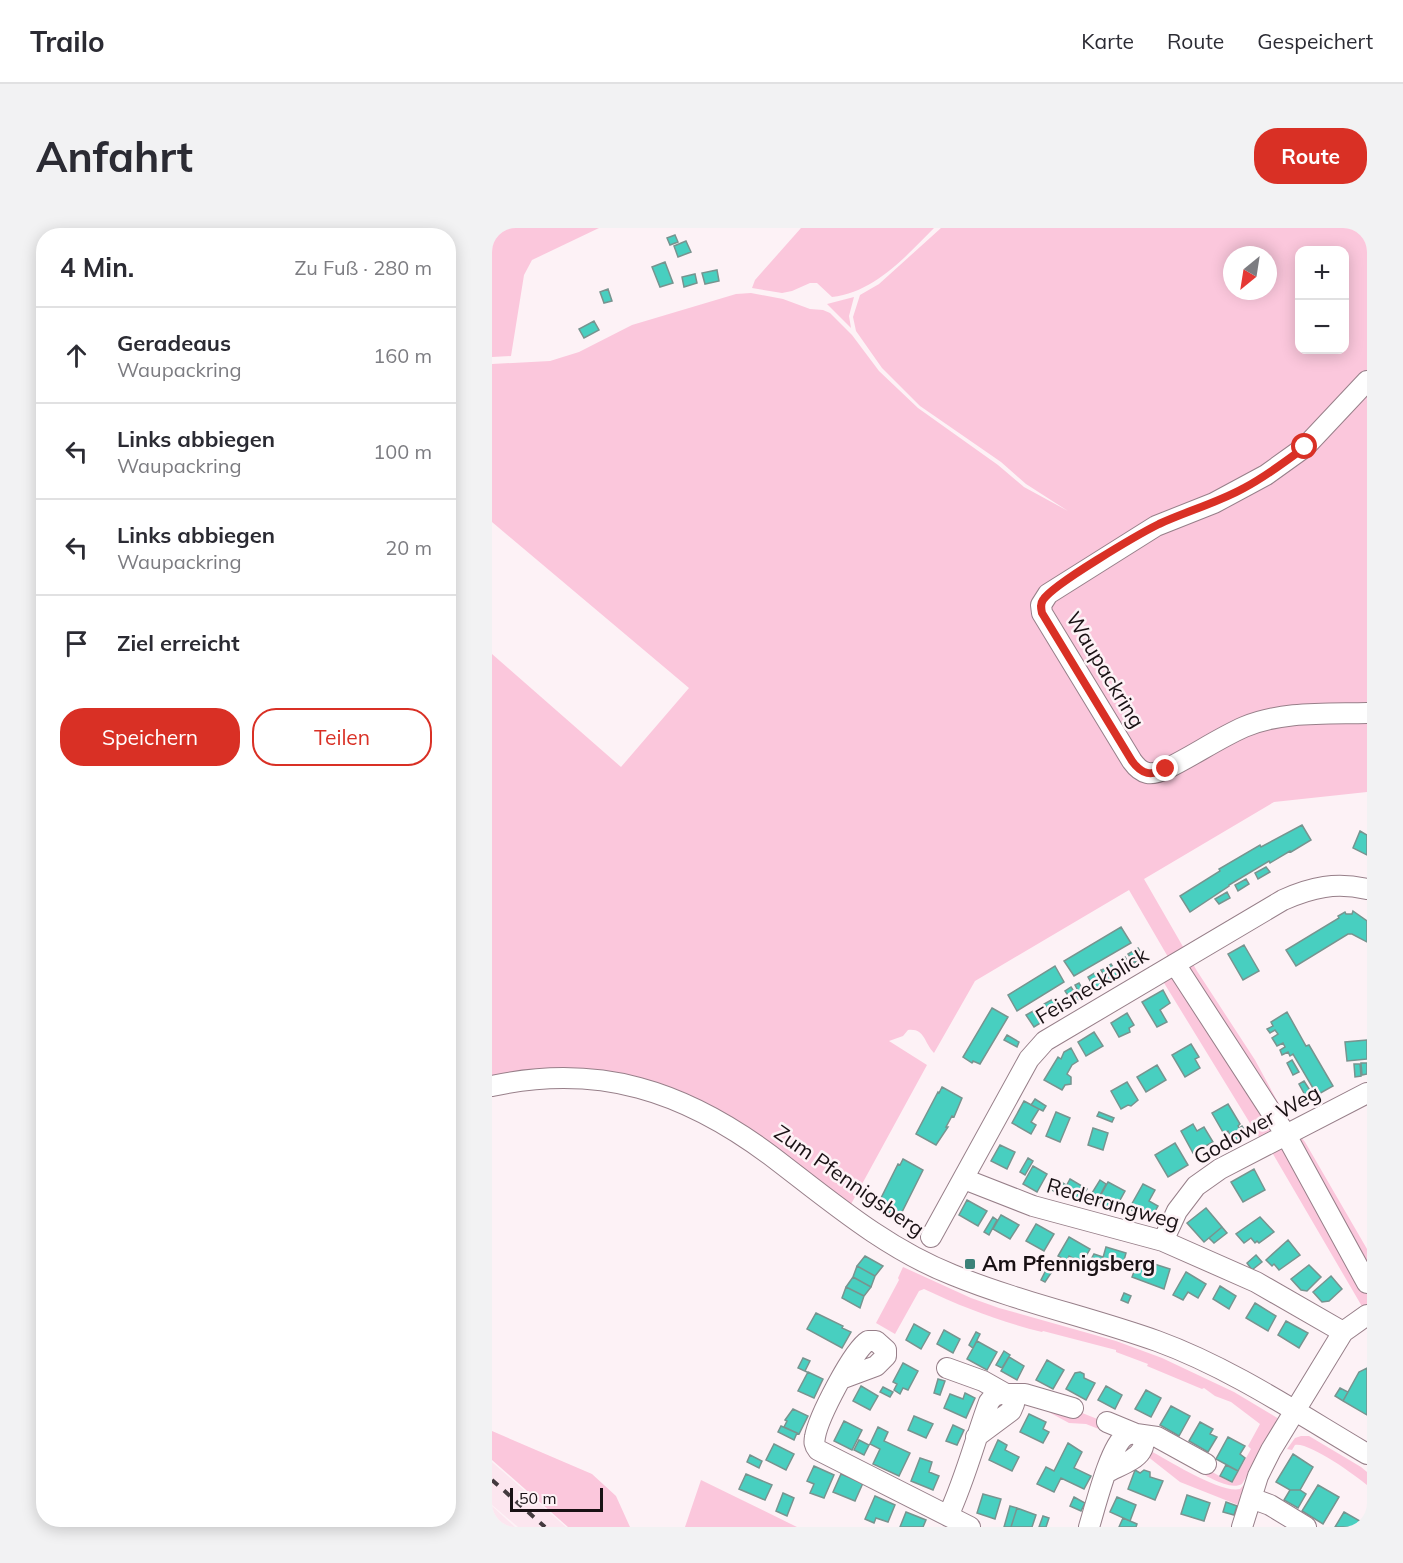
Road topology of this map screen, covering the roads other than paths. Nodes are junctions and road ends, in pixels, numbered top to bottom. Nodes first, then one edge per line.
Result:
1 (1367, 381) edge
2 (1367, 713) edge
3 (1367, 889) edge
4 (1176, 964) junction
5 (492, 1086) edge
6 (1367, 1093) edge
7 (1286, 1135) junction
8 (964, 1179) junction
9 (932, 1237) dead end
10 (1163, 1241) junction
11 (1367, 1283) edge
12 (1367, 1315) edge
13 (1343, 1332) junction
14 (891, 1349) dead end
15 (947, 1368) dead end
16 (1006, 1394) junction
17 (1073, 1408) dead end
18 (1294, 1412) junction
19 (1107, 1422) dead end
20 (1136, 1434) junction
21 (1367, 1454) edge
22 (1206, 1464) dead end
23 (1251, 1498) junction
24 (948, 1516) junction
25 (970, 1527) edge
26 (1089, 1527) edge
27 (1242, 1527) edge
28 (1306, 1527) edge

1 - 2 street, Waupackring
3 - 4 street, Feisneckblick
4 - 7 street
4 - 8 street, Feisneckblick
5 - 18 street, Zum Pfennigsberg
6 - 7 street, Godower Weg
7 - 10 street, Godower Weg
7 - 11 street
8 - 9 street, Feisneckblick
8 - 10 street, Rederangweg
10 - 13 street, Rederangweg
12 - 13 street
13 - 18 street
14 - 24 street
15 - 16 street
16 - 17 street
16 - 24 street
18 - 21 street, Zum Pfennigsberg
18 - 23 street
19 - 20 street
20 - 22 street
20 - 26 street
23 - 27 street
23 - 28 street
24 - 25 street

